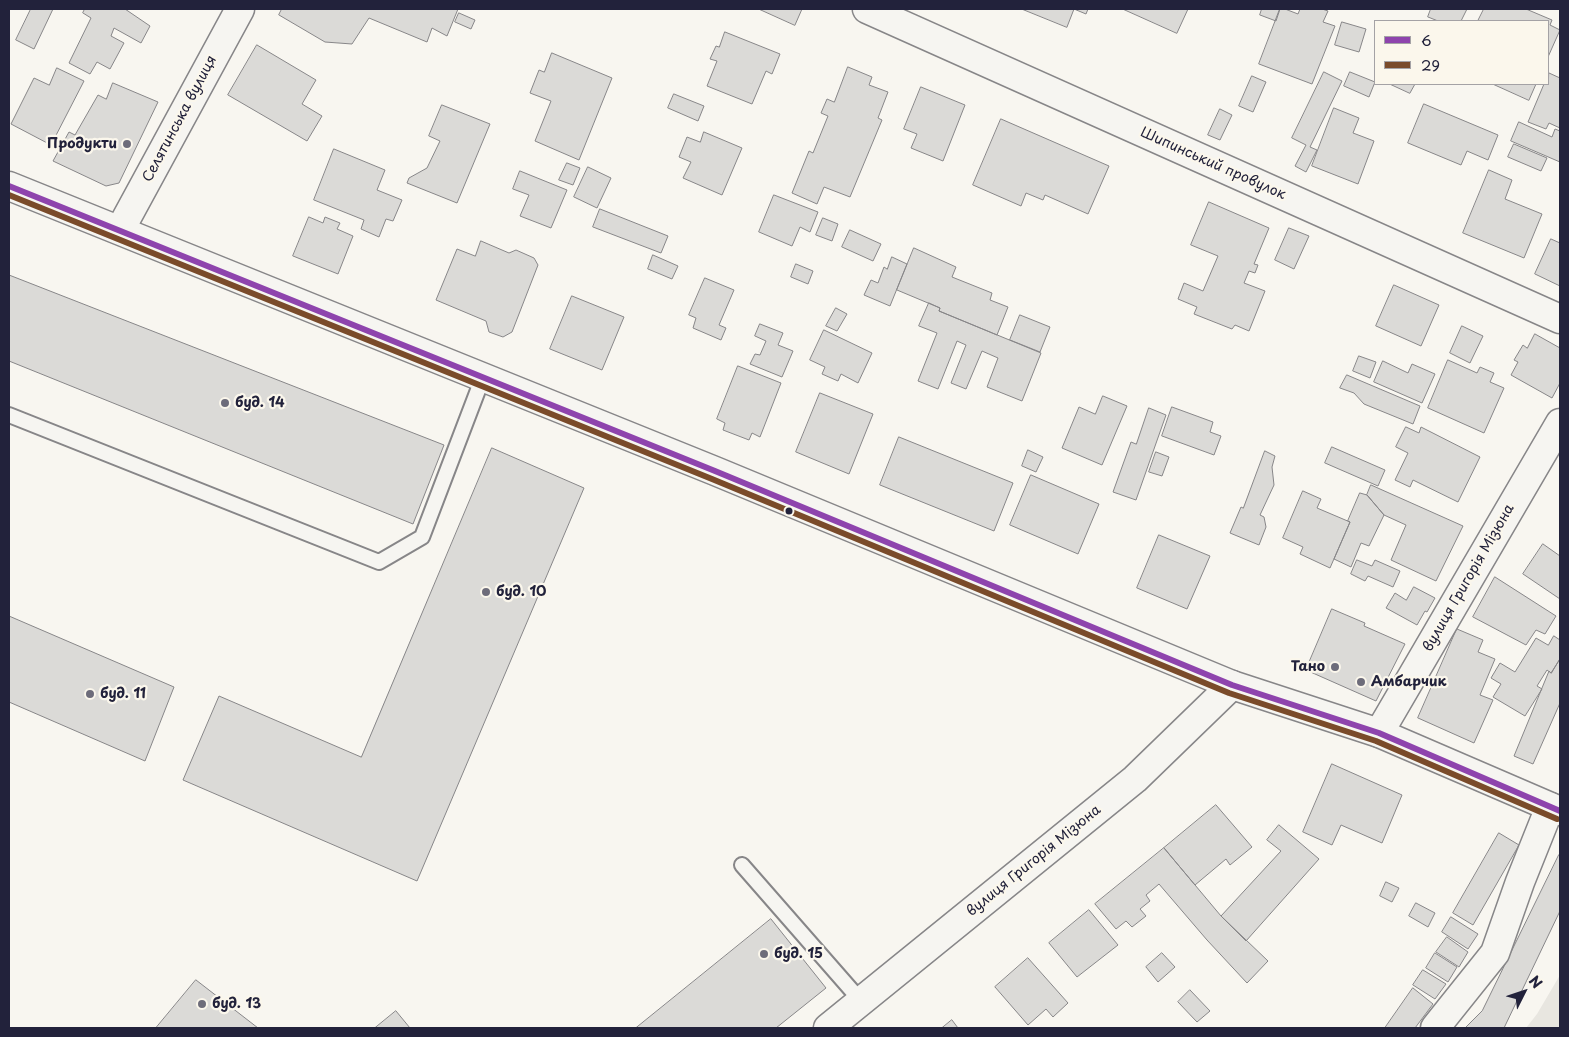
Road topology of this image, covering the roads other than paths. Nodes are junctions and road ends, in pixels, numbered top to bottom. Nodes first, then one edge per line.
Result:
1 (240, 9) edge
2 (866, 9) edge
3 (9, 186) edge
4 (120, 230) junction
5 (1560, 319) edge
6 (483, 377) junction
7 (9, 415) edge
8 (1560, 423) edge
9 (1232, 685) junction
10 (1379, 733) junction
11 (1555, 809) edge
12 (742, 865) dead end
13 (861, 1001) junction
14 (828, 1028) edge
15 (1435, 1028) edge

1 - 4 street, Селятинська вулиця
2 - 5 street, Шипинський провулок
3 - 4 street
4 - 6 street
6 - 7 lane
6 - 9 street
8 - 10 street, вулиця Григорія Мізюна
9 - 10 street
9 - 13 street, вулиця Григорія Мізюна
10 - 11 street
11 - 15 street
12 - 13 lane
13 - 14 street, вулиця Григорія Мізюна

